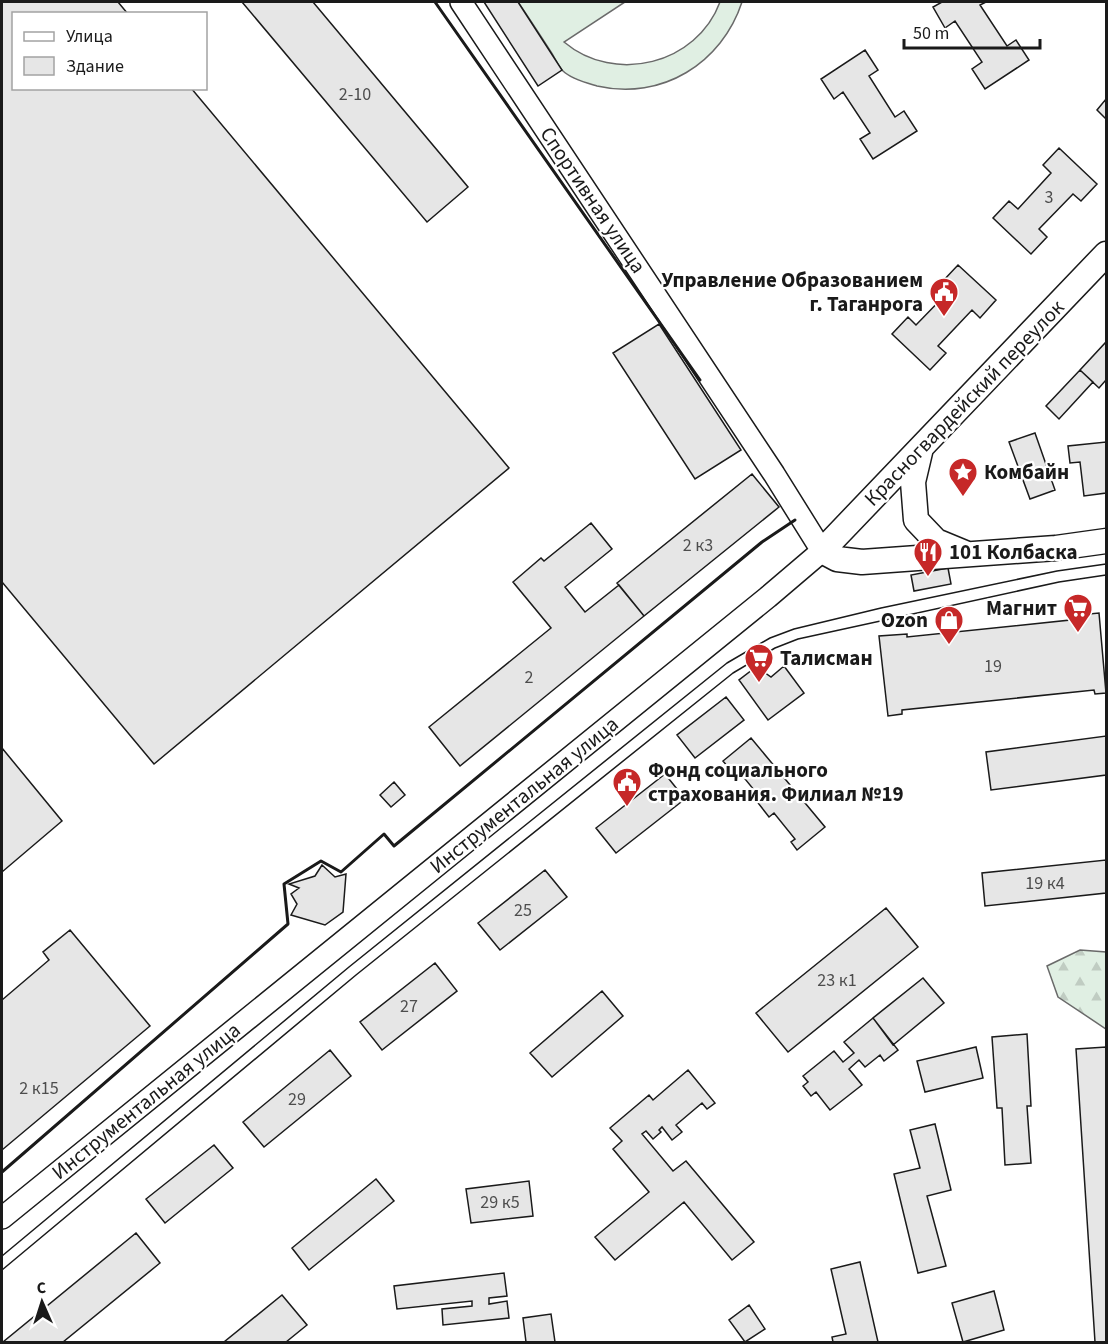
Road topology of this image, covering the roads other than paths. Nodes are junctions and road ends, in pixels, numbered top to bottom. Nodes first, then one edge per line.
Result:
1 (462, 2) edge
2 (1107, 254) edge
3 (922, 446) junction
4 (1107, 542) edge
5 (822, 551) junction
6 (968, 554) junction
7 (2, 1218) edge

1 - 5 street, Спортивная улица
2 - 3 main road, Красногвардейский переулок
3 - 5 main road, Красногвардейский переулок
3 - 6 main road
4 - 6 main road
5 - 6 main road
5 - 7 street, Инструментальная улица

